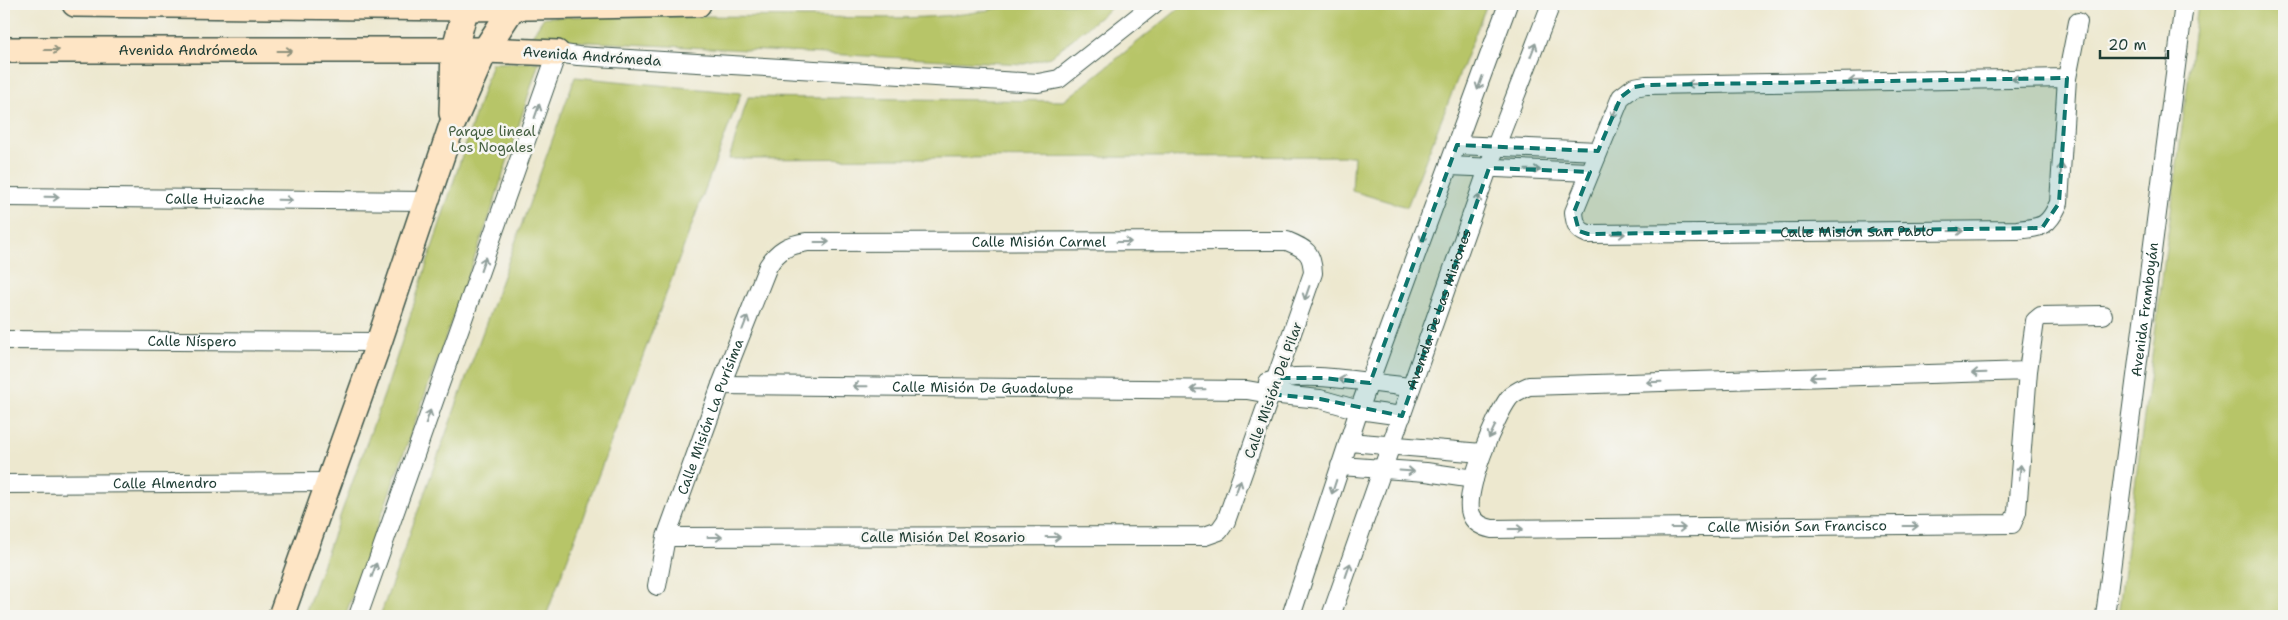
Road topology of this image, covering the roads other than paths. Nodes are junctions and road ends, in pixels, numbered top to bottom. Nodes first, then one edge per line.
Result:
1 (75, 4) edge
2 (515, 4) edge
3 (587, 4) edge
4 (698, 4) edge
5 (1154, 4) edge
6 (1508, 4) edge
7 (1551, 4) edge
8 (2184, 4) edge
9 (466, 6) edge
10 (2078, 22) dead end
11 (4, 50) edge
12 (485, 50) junction
13 (454, 51) junction
14 (557, 53) junction
15 (2067, 78) junction
16 (452, 125) junction
17 (1457, 145) junction
18 (1496, 146) junction
19 (1598, 151) junction
20 (1449, 166) junction
21 (1489, 168) junction
22 (1590, 172) junction
23 (4, 197) edge
24 (426, 201) junction
25 (1304, 248) joint
26 (776, 253) joint
27 (2102, 315) dead end
28 (4, 340) edge
29 (379, 342) junction
30 (2028, 371) junction
31 (1278, 378) junction
32 (1370, 384) junction
33 (721, 385) junction
34 (1412, 387) junction
35 (1247, 390) junction
36 (1270, 394) junction
37 (1359, 410) junction
38 (1402, 416) junction
39 (1349, 442) junction
40 (1391, 445) junction
41 (1482, 453) junction
42 (1340, 466) junction
43 (1383, 469) junction
44 (1474, 479) junction
45 (328, 482) junction
46 (4, 484) edge
47 (1219, 531) joint
48 (666, 537) junction
49 (657, 586) dead end
50 (281, 616) edge
51 (358, 616) edge
52 (1291, 616) edge
53 (1331, 616) edge
54 (2105, 616) edge

1 - 9 street
2 - 3 street
2 - 9 street
2 - 12 street
3 - 4 street
5 - 14 street, Avenida Andrómeda
6 -> 17 street
18 -> 7 street, Avenida De Las Misiones
8 - 54 street, Avenida Framboyán
9 - 13 street
10 - 15 street, Calle Misión San Pablo
11 -> 13 street, Avenida Andrómeda
12 - 13 street, Avenida Andrómeda
12 - 14 street, Avenida Andrómeda
12 - 16 street
13 - 16 street
51 -> 14 street
15 -> 19 street, Calle Misión San Pablo
22 -> 15 street, Calle Misión San Pablo
16 - 24 street
17 - 18 street
17 - 20 street
18 - 19 street
18 - 21 street, Avenida De Las Misiones
19 - 22 street, Calle Misión San Pablo
20 - 21 street
20 -> 32 street
21 -> 22 street
34 -> 21 street, Avenida De Las Misiones
23 -> 24 street, Calle Huizache
24 - 29 street
26 -> 25 street, Calle Misión Carmel
25 -> 31 street, Calle Misión Del Pilar
33 -> 26 street, Calle Misión La Purísima
27 - 30 street, Calle Misión San Francisco
28 - 29 street, Calle Níspero
29 - 45 street
30 -> 41 street, Calle Misión San Francisco
44 -> 30 street, Calle Misión San Francisco
32 -> 31 street, Calle Misión De Guadalupe
31 - 35 street, Calle Misión De Guadalupe
31 - 36 street, Calle Misión Del Pilar
32 - 34 street, Calle Misión De Guadalupe
32 - 37 street
35 -> 33 street, Calle Misión De Guadalupe
33 - 48 street, Calle Misión La Purísima
34 - 38 street, Avenida De Las Misiones
35 - 36 street, Calle Misión De Guadalupe
36 - 37 street, Calle Misión De Guadalupe
47 -> 36 street, Calle Misión Del Pilar
37 - 38 street, Calle Misión De Guadalupe
37 - 39 street
38 - 40 street, Avenida De Las Misiones
39 - 40 street
39 - 42 street
40 - 41 street
40 - 43 street, Avenida De Las Misiones
41 - 44 street, Calle Misión San Francisco
42 - 43 street
42 -> 52 street
43 -> 44 street
53 -> 43 street, Avenida De Las Misiones
45 - 46 street, Calle Almendro
45 - 50 street
48 -> 47 street, Calle Misión Del Rosario
48 - 49 street, Calle Misión La Purísima

